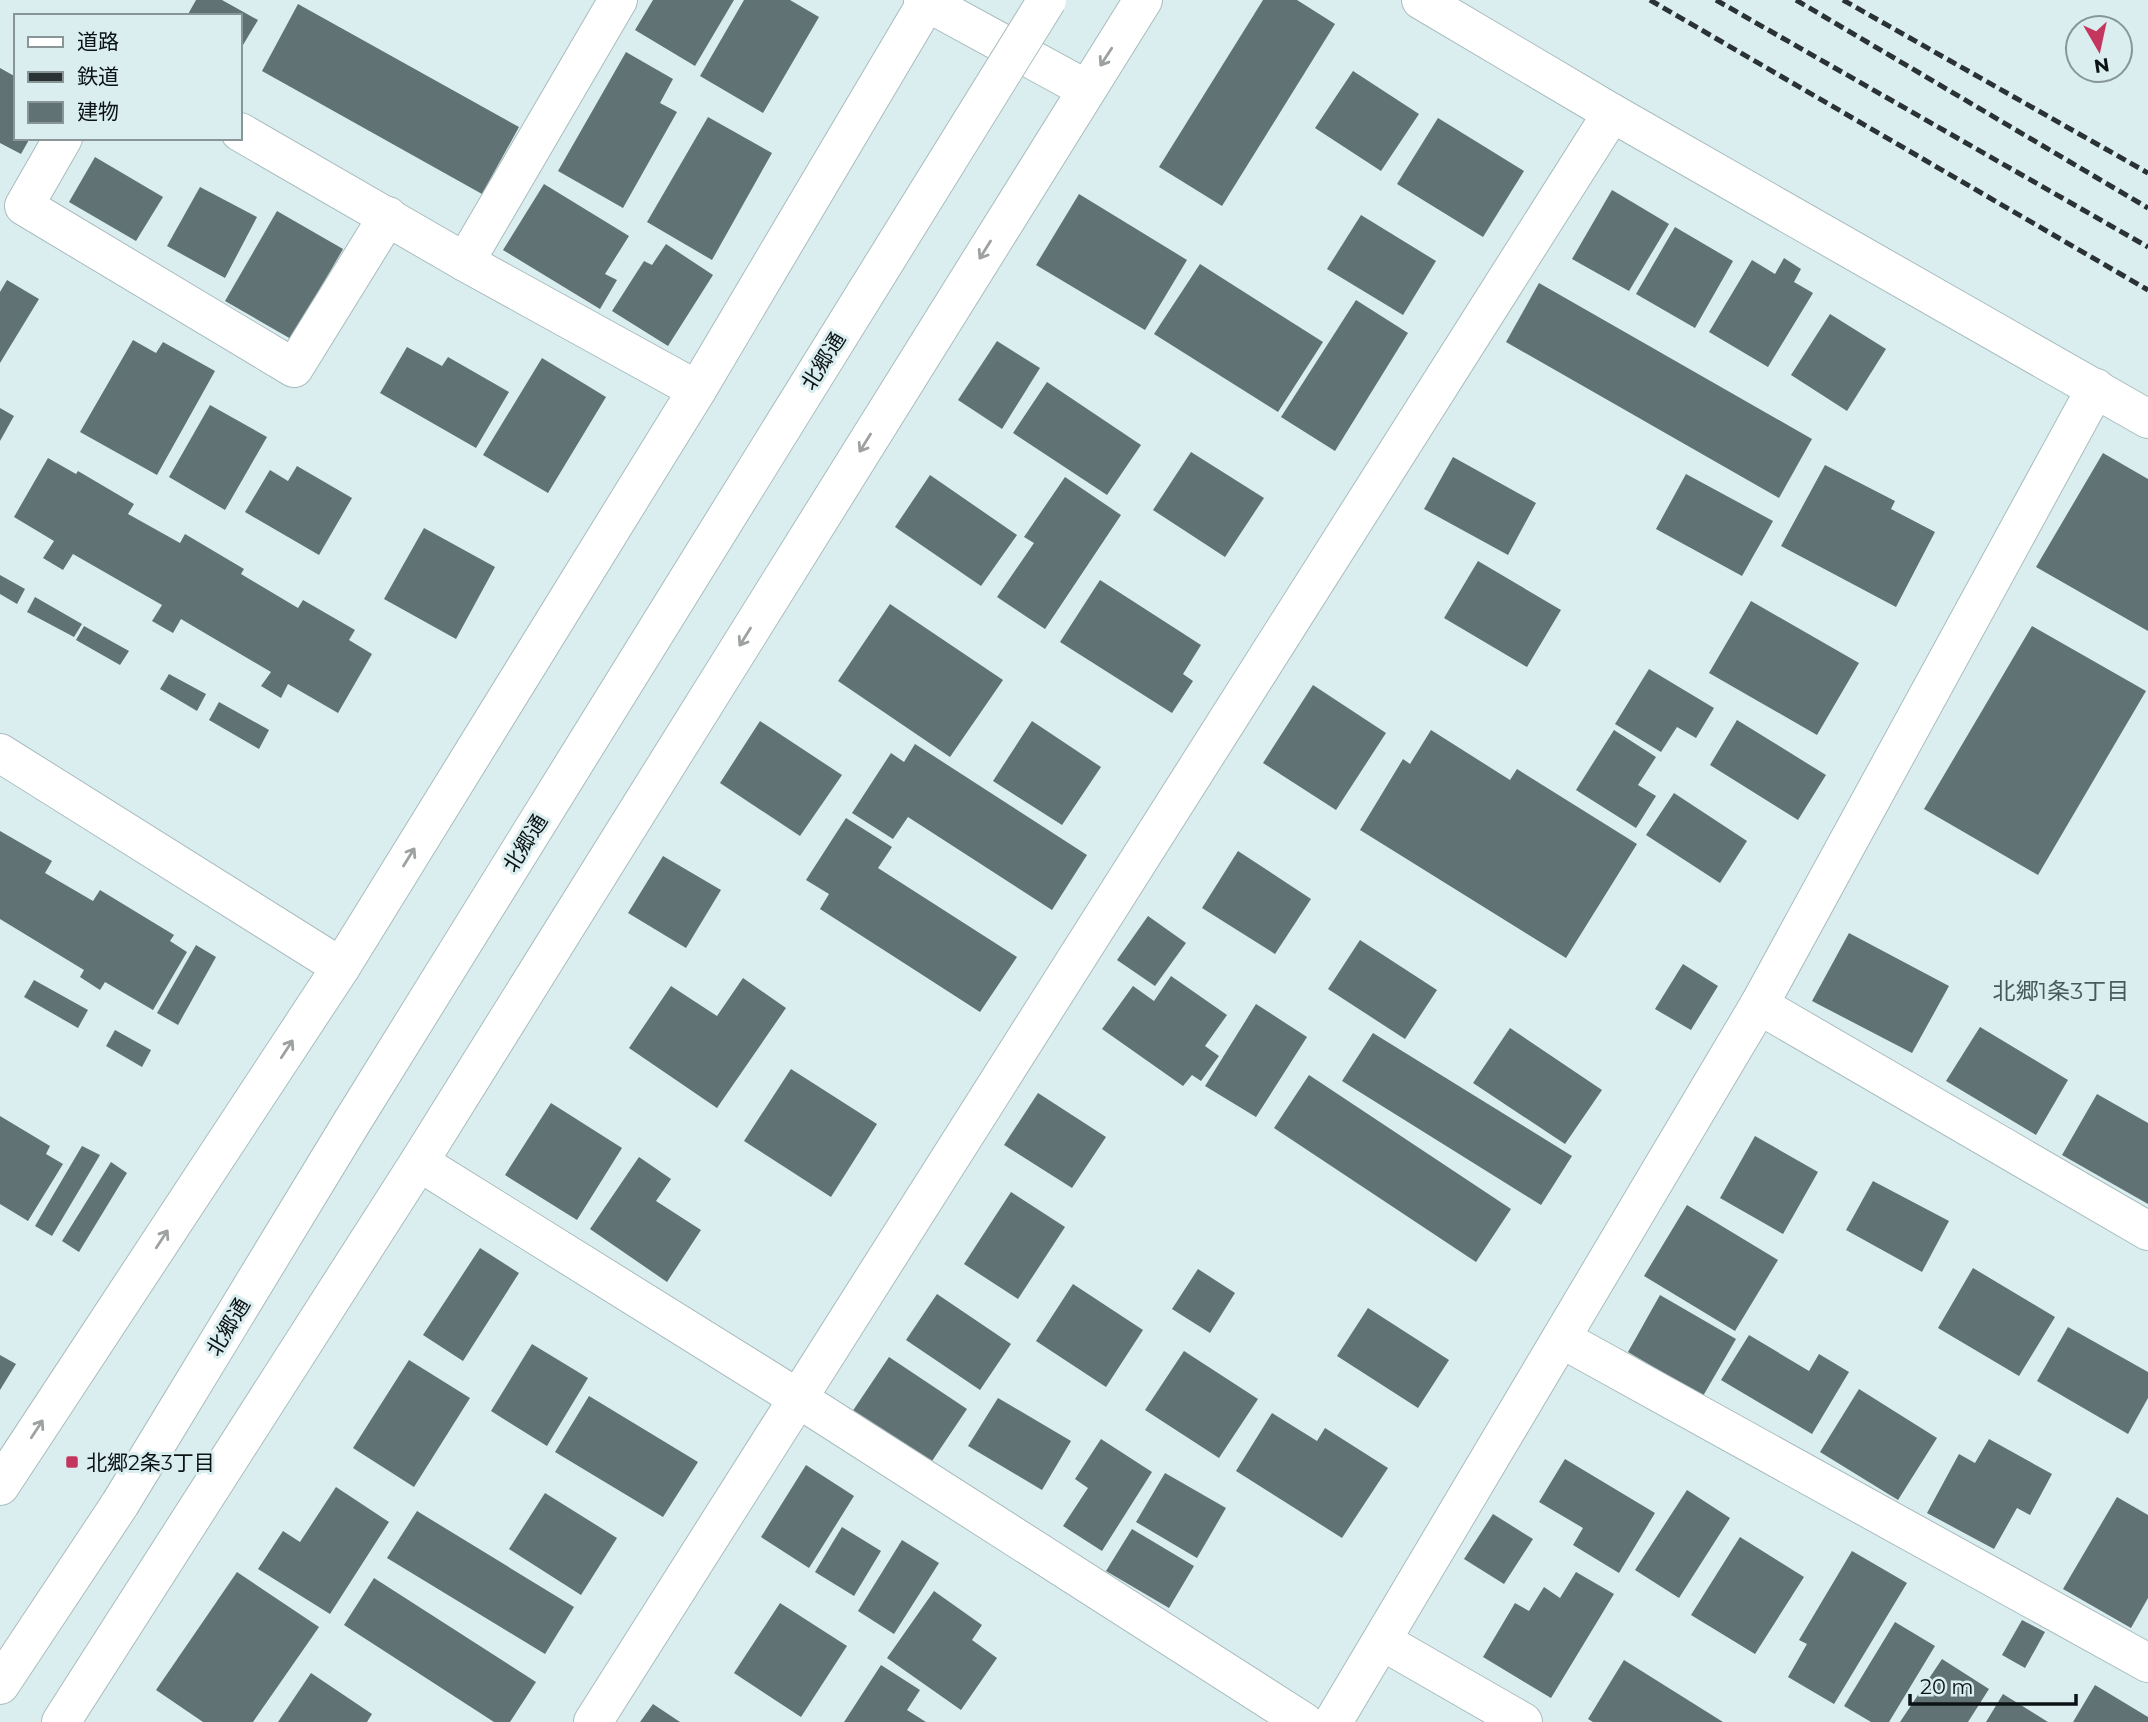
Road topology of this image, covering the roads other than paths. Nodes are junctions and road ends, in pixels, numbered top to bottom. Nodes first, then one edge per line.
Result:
1 (618, 0) edge
2 (1047, 0) edge
3 (1143, 0) edge
4 (1421, 0) edge
5 (926, 1) edge
6 (1086, 89) junction
7 (1612, 113) junction
8 (242, 133) edge
9 (62, 140) edge
10 (388, 216) junction
11 (466, 262) junction
12 (2096, 388) junction
13 (696, 390) junction
14 (2148, 419) edge
15 (0, 753) edge
16 (341, 967) junction
17 (1759, 1005) junction
18 (419, 1162) junction
19 (2148, 1231) edge
20 (1562, 1339) junction
21 (799, 1399) junction
22 (0, 1486) edge
23 (1382, 1641) junction
24 (2148, 1663) edge
25 (0, 1685) edge
26 (61, 1722) edge
27 (593, 1722) edge
28 (1304, 1722) edge
29 (1334, 1722) edge
30 (1523, 1722) edge

1 - 11 street
2 - 25 street, 北郷通, bridge
3 -> 6 street
4 - 7 street
5 - 6 street
5 - 13 street
6 -> 18 street
7 - 12 street
7 - 21 street
8 - 10 street
9 - 10 street
10 - 11 street
11 - 13 street
12 - 14 street
12 - 17 street
16 -> 13 street
15 - 16 street
22 -> 16 street
17 - 19 street
17 - 20 street
18 - 21 street
18 - 26 street
20 - 23 street
20 - 24 street
21 - 27 street
21 - 28 street
23 - 29 street
23 - 30 street

